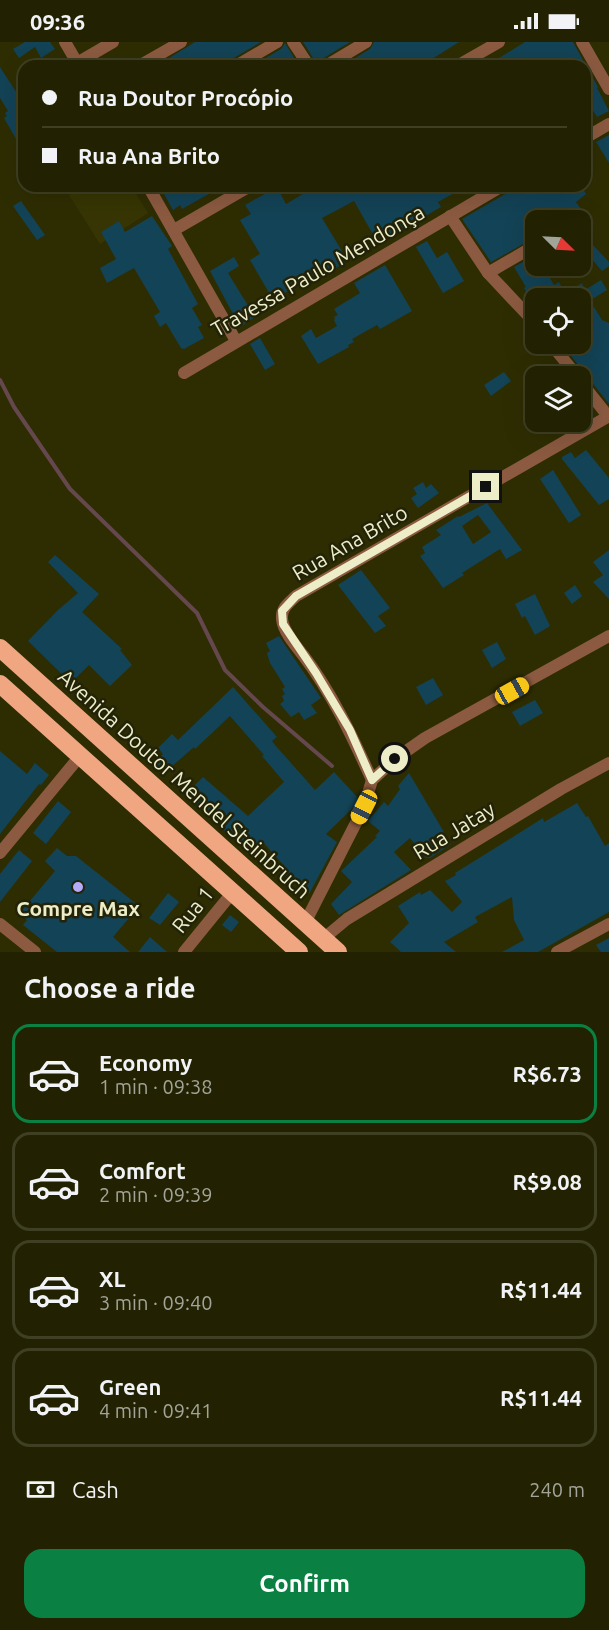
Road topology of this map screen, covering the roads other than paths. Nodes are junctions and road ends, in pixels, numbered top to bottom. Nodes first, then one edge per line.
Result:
1 (65, 42) edge
2 (113, 42) edge
3 (181, 42) edge
4 (277, 42) edge
5 (293, 42) edge
6 (366, 42) edge
7 (499, 42) edge
8 (582, 42) edge
9 (76, 60) edge
10 (84, 60) edge
11 (150, 60) edge
12 (246, 60) edge
13 (305, 60) edge
14 (336, 60) edge
15 (468, 60) edge
16 (609, 89) edge
17 (609, 124) edge
18 (591, 134) edge
19 (152, 192) edge
20 (240, 192) edge
21 (492, 192) edge
22 (450, 216) junction
23 (174, 230) junction
24 (525, 251) edge
25 (488, 273) junction
26 (525, 312) edge
27 (237, 341) junction
28 (559, 354) edge
29 (569, 366) edge
30 (184, 373) dead end
31 (591, 394) edge
32 (609, 416) edge
33 (609, 636) edge
34 (0, 648) edge
35 (0, 684) edge
36 (80, 756) junction
37 (609, 763) edge
38 (372, 780) junction
39 (0, 853) edge
40 (232, 893) junction
41 (305, 923) junction
42 (0, 924) edge
43 (609, 924) edge
44 (323, 939) junction
45 (34, 952) edge
46 (184, 952) edge
47 (299, 952) edge
48 (338, 952) edge
49 (557, 952) edge

1 - 9 street
2 - 10 street
3 - 11 street
4 - 12 street
5 - 13 street
6 - 14 street
7 - 15 street
8 - 16 street
17 - 18 street
19 - 23 street
20 - 23 street
21 - 22 street, Travessa Paulo Mendonça
22 - 25 street
22 - 27 street, Travessa Paulo Mendonça
23 - 27 street
24 - 25 street
25 - 26 street
27 - 30 street, Travessa Paulo Mendonça
28 - 29 street
31 - 32 street
32 - 38 street, Rua Ana Brito
33 - 38 street
34 - 41 highway, Avenida Doutor Mendel Steinbruch
35 - 36 highway
36 - 39 street
36 - 40 highway
37 - 44 street, Rua Jatay
38 - 41 street
40 - 46 street, Rua 1
40 - 47 highway
41 - 44 highway, Avenida Doutor Mendel Steinbruch
42 - 45 street
43 - 49 street
44 - 48 highway, Avenida Doutor Mendel Steinbruch

